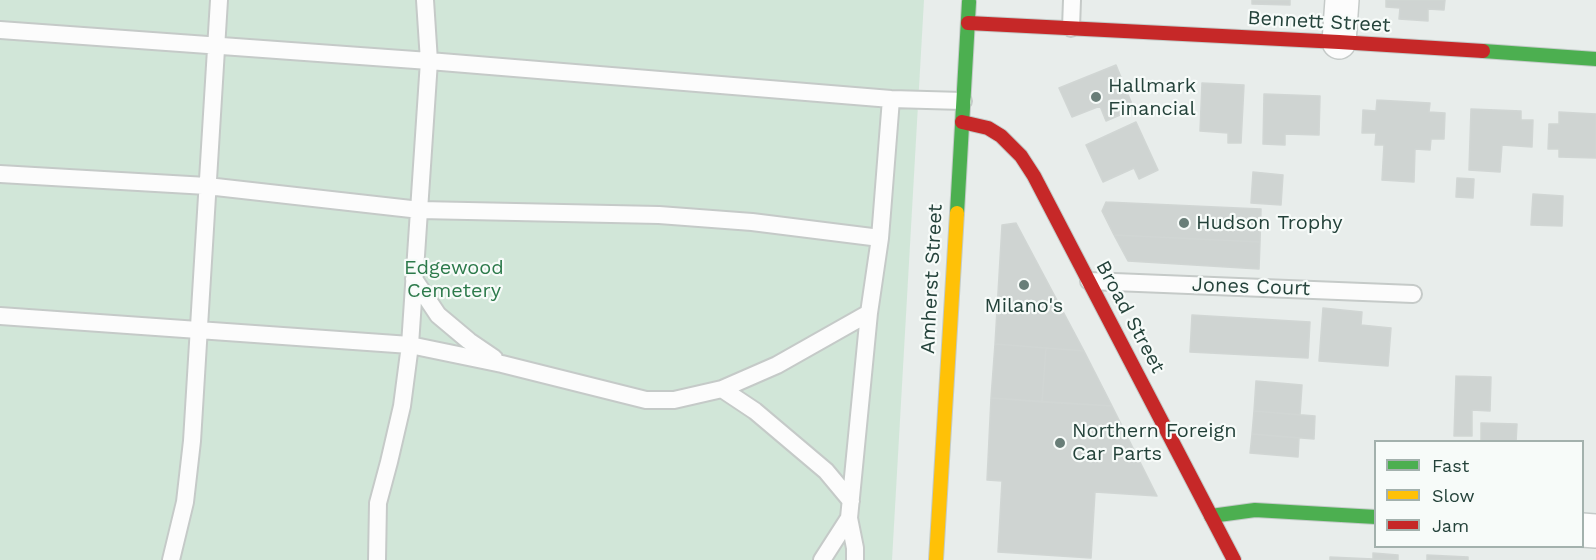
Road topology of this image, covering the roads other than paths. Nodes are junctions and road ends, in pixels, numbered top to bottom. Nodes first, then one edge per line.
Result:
1 (219, 0) edge
2 (425, 0) edge
3 (969, 0) edge
4 (1072, 0) edge
5 (1342, 0) edge
6 (968, 23) junction
7 (1071, 28) junction
8 (0, 30) edge
9 (1339, 42) junction
10 (216, 46) junction
11 (1596, 59) edge
12 (429, 62) junction
13 (891, 99) junction
14 (963, 101) junction
15 (962, 123) junction
16 (0, 174) edge
17 (207, 186) junction
18 (420, 210) junction
19 (880, 238) junction
20 (414, 279) junction
21 (1089, 280) junction
22 (1413, 294) dead end
23 (869, 313) junction
24 (0, 316) edge
25 (199, 331) junction
26 (410, 345) junction
27 (502, 363) junction
28 (722, 389) junction
29 (850, 509) junction
30 (1211, 516) junction
31 (1374, 517) edge
32 (171, 560) edge
33 (377, 560) edge
34 (822, 560) edge
35 (855, 560) edge
36 (936, 560) edge
37 (1234, 560) edge

1 - 10 lane
2 - 12 lane
3 - 6 main road, Amherst Street
4 - 7 lane
5 - 9 street
6 - 7 main road, Bennett Street
6 - 14 main road, Amherst Street
7 - 9 main road, Bennett Street
8 - 10 lane
9 - 11 main road, Bennett Street
10 - 12 lane
10 - 17 lane
12 - 13 lane
12 - 18 lane
13 - 14 lane
13 - 19 lane
14 - 15 main road, Amherst Street
15 - 21 main road, Broad Street
15 - 36 main road, Amherst Street
16 - 17 lane
17 - 18 lane
17 - 25 lane
18 - 19 lane
18 - 20 lane
19 - 23 lane
20 - 26 lane
20 - 27 lane
21 - 22 lane, Jones Court
21 - 30 main road, Broad Street
23 - 28 lane
23 - 29 lane
24 - 25 lane
25 - 26 lane
25 - 32 lane
26 - 27 lane
26 - 33 lane
27 - 28 lane
28 - 29 lane
29 - 34 lane
29 - 35 lane
30 - 31 main road
30 - 37 main road, Broad Street

